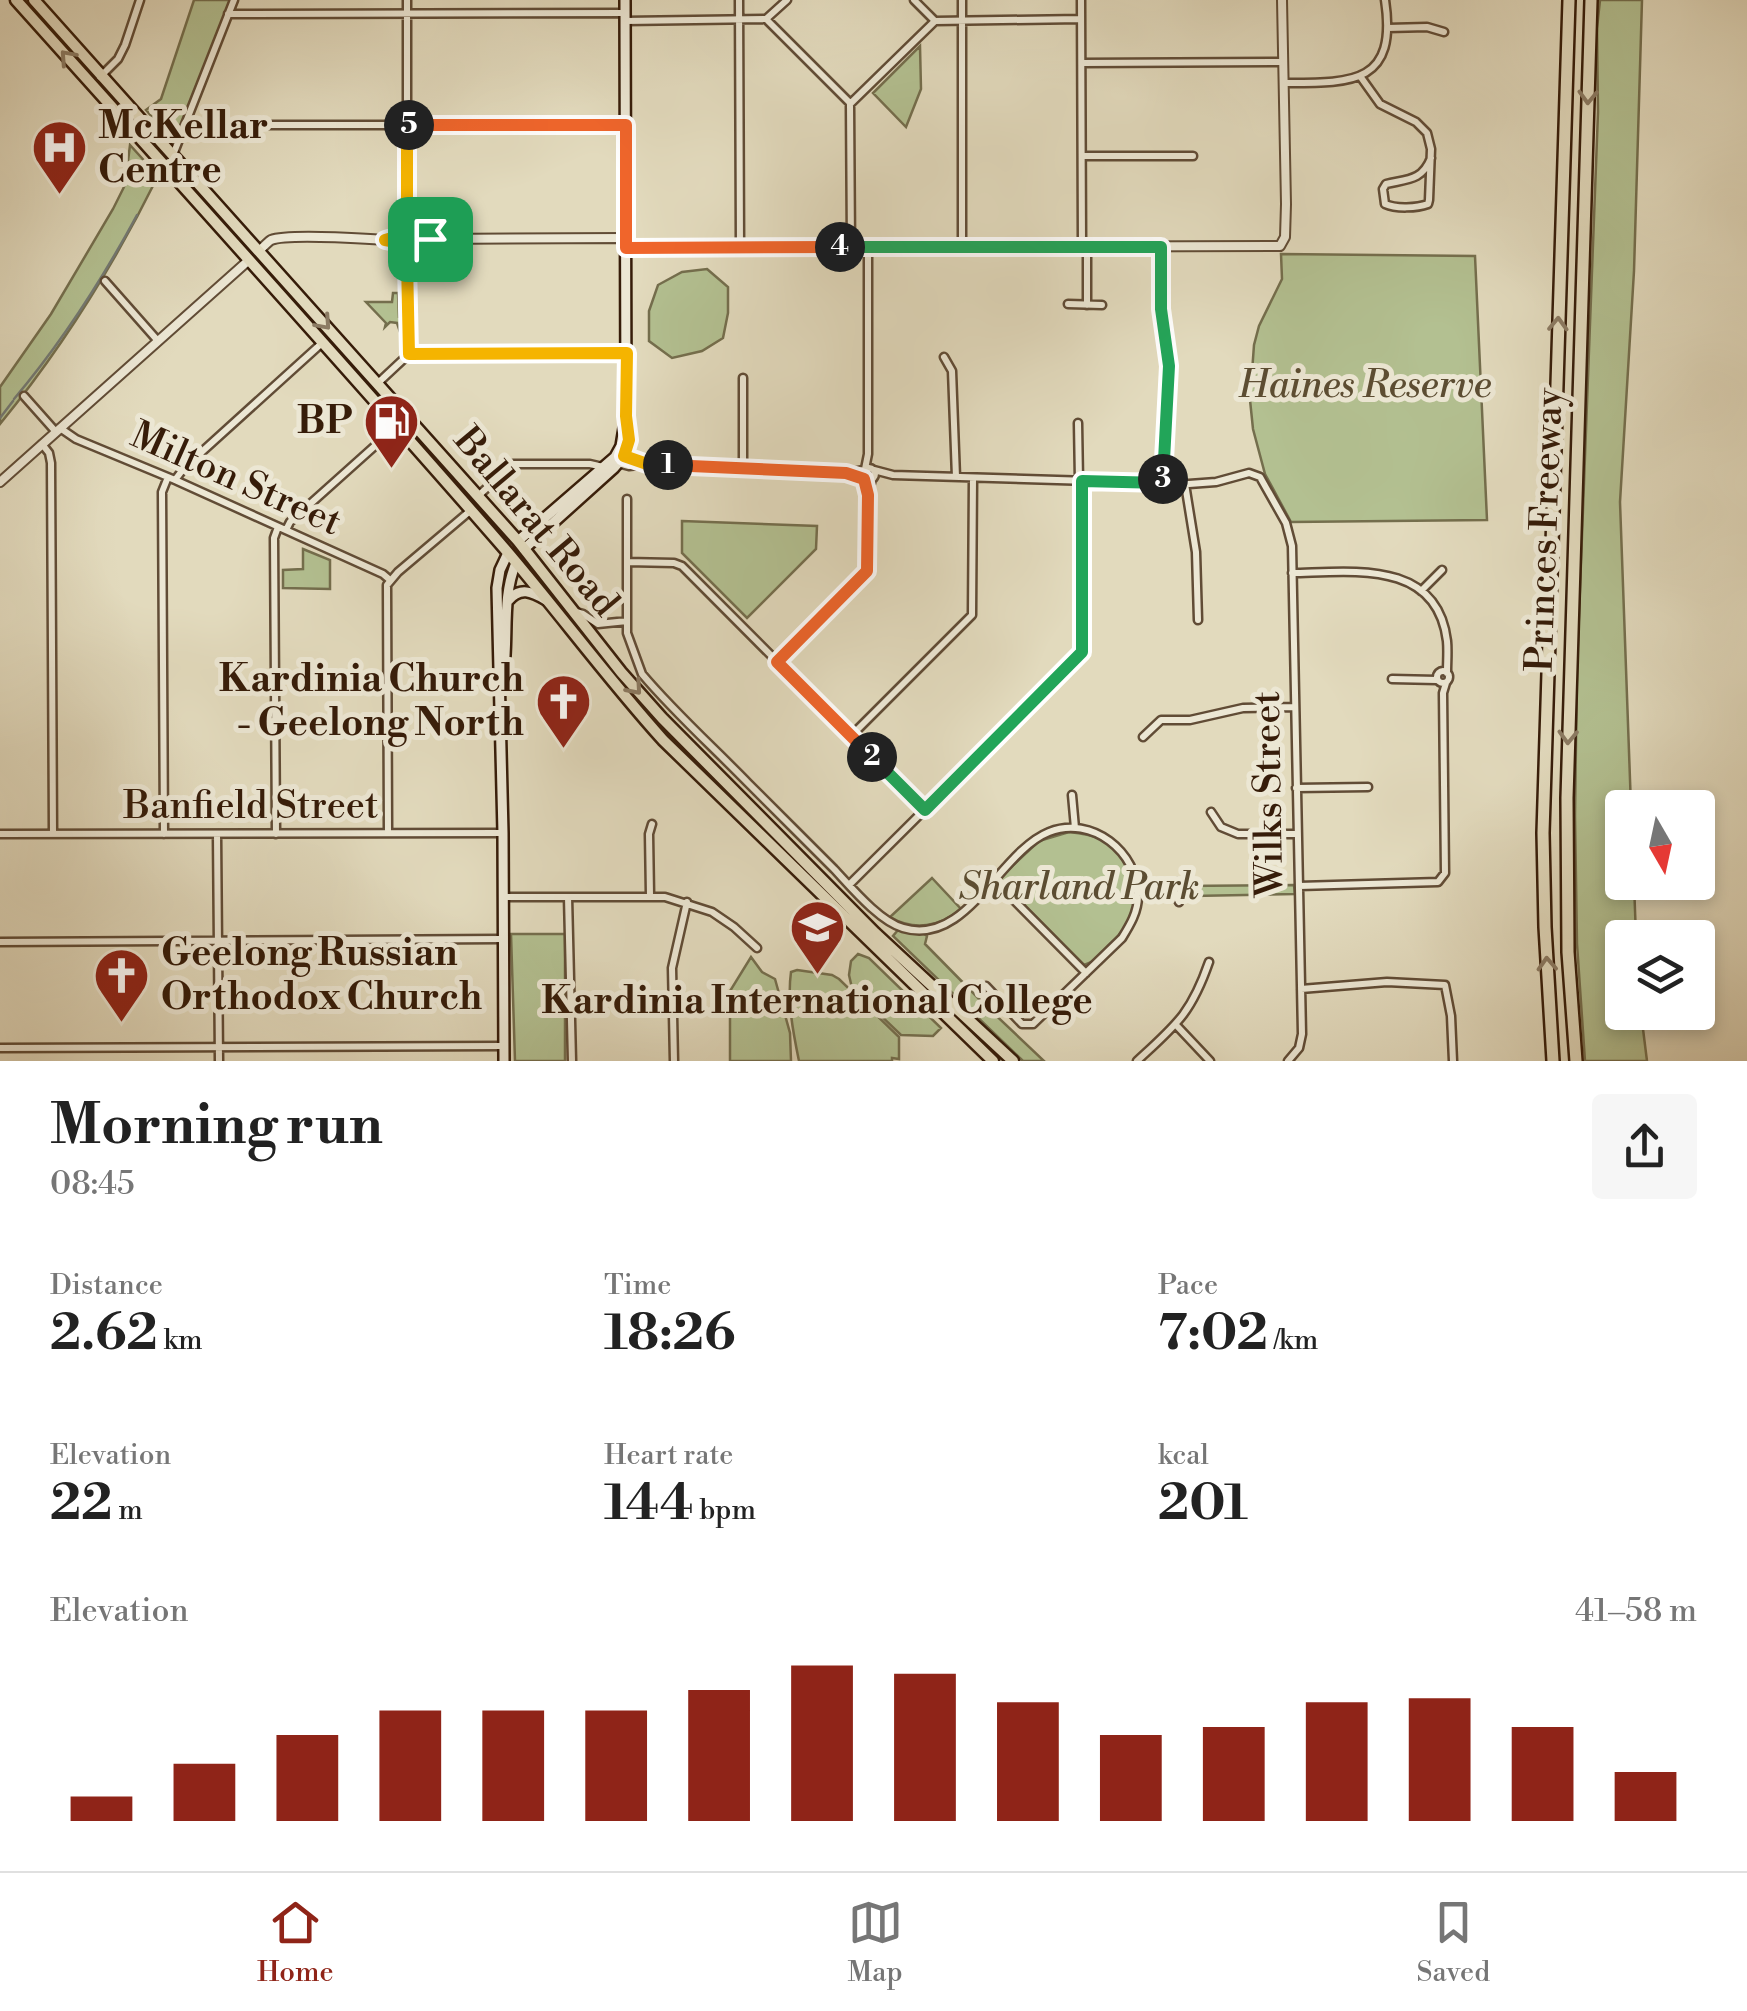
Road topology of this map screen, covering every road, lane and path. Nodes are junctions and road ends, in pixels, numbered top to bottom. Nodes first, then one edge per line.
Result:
1 (16, 0) edge
2 (34, 0) edge
3 (140, 0) edge
4 (234, 0) edge
5 (406, 0) edge
6 (625, 0) edge
7 (739, 0) edge
8 (787, 0) edge
9 (914, 0) edge
10 (962, 0) edge
11 (1081, 0) edge
12 (1282, 0) edge
13 (1385, 0) edge
14 (1568, 0) edge
15 (1591, 0) edge
16 (407, 13) junction
17 (228, 14) junction
18 (625, 17) junction
19 (766, 19) junction
20 (739, 20) junction
21 (962, 20) junction
22 (1081, 20) junction
23 (935, 21) junction
24 (1388, 28) junction
25 (1444, 32) dead end
26 (1283, 62) junction
27 (1082, 63) junction
28 (101, 76) junction
29 (1360, 76) junction
30 (1284, 82) junction
31 (92, 85) junction
32 (850, 104) junction
33 (185, 125) junction
34 (407, 125) junction
35 (626, 125) junction
36 (172, 156) junction
37 (1082, 156) junction
38 (1192, 156) dead end
39 (1431, 158) junction
40 (407, 239) junction
41 (626, 243) junction
42 (962, 246) junction
43 (1085, 246) junction
44 (851, 247) junction
45 (868, 247) junction
46 (1161, 247) junction
47 (740, 248) junction
48 (259, 251) junction
49 (249, 260) junction
50 (105, 281) dead end
51 (1068, 304) dead end
52 (1088, 305) junction
53 (1102, 305) dead end
54 (158, 340) junction
55 (323, 342) junction
56 (627, 353) junction
57 (409, 354) junction
58 (944, 358) dead end
59 (743, 378) dead end
60 (378, 383) junction
61 (24, 396) dead end
62 (1078, 423) dead end
63 (396, 427) junction
64 (58, 430) junction
65 (1078, 438) junction
66 (1067, 439) dead end
67 (42, 444) junction
68 (618, 458) junction
69 (604, 468) junction
70 (744, 468) junction
71 (869, 474) junction
72 (956, 477) junction
73 (171, 478) junction
74 (973, 478) junction
75 (1080, 481) junction
76 (0, 482) edge
77 (1163, 483) junction
78 (1185, 484) junction
79 (478, 497) junction
80 (627, 499) dead end
81 (470, 510) junction
82 (282, 528) junction
83 (521, 545) junction
84 (508, 553) junction
85 (627, 562) junction
86 (516, 564) junction
87 (1442, 570) dead end
88 (1292, 574) junction
89 (390, 580) junction
90 (1421, 592) junction
91 (548, 602) junction
92 (507, 604) junction
93 (574, 612) junction
94 (1198, 620) dead end
95 (627, 621) junction
96 (777, 662) junction
97 (1441, 677) junction
98 (1392, 679) dead end
99 (500, 694) junction
100 (1295, 707) junction
101 (851, 736) junction
102 (1142, 737) dead end
103 (1368, 787) dead end
104 (1296, 788) junction
105 (1072, 795) dead end
106 (925, 810) junction
107 (1211, 812) dead end
108 (652, 824) dead end
109 (1076, 828) junction
110 (388, 832) junction
111 (503, 833) junction
112 (0, 834) edge
113 (53, 834) junction
114 (164, 834) junction
115 (217, 834) junction
116 (276, 834) junction
117 (1297, 834) junction
118 (994, 881) junction
119 (1178, 882) dead end
120 (849, 885) junction
121 (1299, 886) junction
122 (1174, 892) junction
123 (1138, 893) junction
124 (650, 895) junction
125 (502, 897) junction
126 (568, 897) junction
127 (687, 902) junction
128 (1179, 902) dead end
129 (502, 939) junction
130 (218, 940) junction
131 (0, 942) edge
132 (757, 948) dead end
133 (1210, 962) dead end
134 (1086, 973) junction
135 (986, 986) dead end
136 (1300, 989) junction
137 (1176, 1025) junction
138 (504, 1046) junction
139 (219, 1047) junction
140 (0, 1048) edge
141 (219, 1061) edge
142 (504, 1061) edge
143 (572, 1061) edge
144 (674, 1061) edge
145 (993, 1061) edge
146 (1012, 1061) edge
147 (1137, 1061) edge
148 (1210, 1061) edge
149 (1288, 1061) edge
150 (1453, 1061) edge
151 (1554, 1061) edge
152 (1576, 1061) edge

31 -> 1 highway, Ballarat Road
2 - 28 highway, Ballarat Road
3 - 28 street
4 - 17 street
5 - 16 street
6 - 18 main road
7 - 20 street
8 - 19 street
9 - 23 street
10 - 21 street
11 - 22 street
12 - 26 street
13 - 24 street
151 -> 14 highway, Princes Freeway
15 -> 152 highway, Princes Freeway
16 - 17 street
16 - 18 street
16 - 34 street
17 - 33 street
18 - 20 street
18 - 35 main road
19 - 20 street
19 - 32 street
20 - 47 street
21 - 22 street
21 - 23 street
21 - 42 street
22 - 27 street
23 - 32 street
24 - 25 street
24 - 29 street
26 - 27 street
26 - 30 street
27 - 37 street
28 - 31 street
28 - 36 highway, Ballarat Road
29 - 30 street
29 - 39 street
30 - 46 street
31 - 49 highway, Ballarat Road
32 - 44 street
33 - 34 street
33 - 36 street
34 - 35 street
34 - 40 street
35 - 41 main road
36 - 48 highway, Ballarat Road
37 - 38 street
37 - 43 street
39 - 39 street
40 - 41 street
40 - 48 street
40 - 57 street
41 - 47 street
41 - 56 main road
42 - 43 street
42 - 45 street
43 - 46 street
43 - 52 street
44 - 45 street
44 - 47 street
45 - 71 street
46 - 77 street
48 - 49 highway
48 -> 60 highway, Ballarat Road
49 - 54 street
49 - 55 highway, Ballarat Road
50 - 54 street
51 - 52 street
52 - 53 street
54 - 64 street
55 - 63 highway, Ballarat Road
55 - 73 street
56 - 57 street
56 - 68 main road
57 - 60 street
58 - 72 street
59 - 70 street
60 - 79 highway, Ballarat Road
61 - 64 street, Milton Street
62 - 65 street
63 - 81 highway, Ballarat Road
63 - 82 street
64 - 67 street
64 - 73 street, Milton Street
65 - 66 street
65 - 75 street
67 - 76 street
67 - 113 street
68 - 69 main road
68 - 70 street
68 - 83 main road
69 - 79 street
69 - 83 main road
70 - 71 street
71 - 72 street
71 - 96 street
72 - 74 street
73 - 82 street, Milton Street
73 - 114 street
74 - 75 street
74 - 101 street
75 - 77 street
75 - 106 street
77 - 78 street
78 - 88 street, Wilks Street
78 - 94 street
79 - 83 highway, Ballarat Road
80 - 85 street
81 - 84 highway, Ballarat Road
81 - 89 street
82 - 89 street, Milton Street
82 - 116 street
83 - 84 highway
83 - 86 highway
83 - 93 highway, Ballarat Road
84 - 86 highway, Ballarat Road
84 - 99 main road
85 - 95 street
85 - 96 street
86 - 91 highway, Ballarat Road
86 - 92 main road
87 - 90 street
88 - 90 street
88 - 100 street, Wilks Street
89 - 110 street
90 - 97 street
91 - 92 main road
91 - 145 highway, Ballarat Road
92 - 99 main road
93 - 95 street
93 -> 146 highway, Ballarat Road
95 - 120 street, Ballarat Road
96 - 101 street
97 - 98 street
97 - 121 street
99 - 111 main road
100 - 102 street
100 - 104 street, Wilks Street
101 - 106 street
103 - 104 street
104 - 117 street, Wilks Street
105 - 109 street
106 - 120 street
107 - 117 street
108 - 124 street
109 - 118 street
109 - 123 street
110 - 111 street, Banfield Street
110 - 116 street, Banfield Street
111 - 125 main road
112 - 113 street, Banfield Street
113 - 114 street, Banfield Street
114 - 115 street, Banfield Street
115 - 116 street, Banfield Street
115 - 130 street
117 - 121 street, Wilks Street
118 - 120 street, Ballarat Road
118 - 134 street
119 - 122 street
121 - 136 street, Wilks Street
122 - 123 street
122 - 128 street
123 - 134 street
124 - 126 street
124 - 127 street
125 - 126 street
125 - 129 main road
126 - 143 street
127 - 132 street
127 - 144 street
129 - 130 street
129 - 138 main road
130 - 131 street
130 - 139 street
133 - 137 street
134 - 135 street
136 - 149 street, Wilks Street
136 - 150 street
137 - 147 street
137 - 148 street
138 - 139 street
138 - 142 main road
139 - 140 street
139 - 141 street

